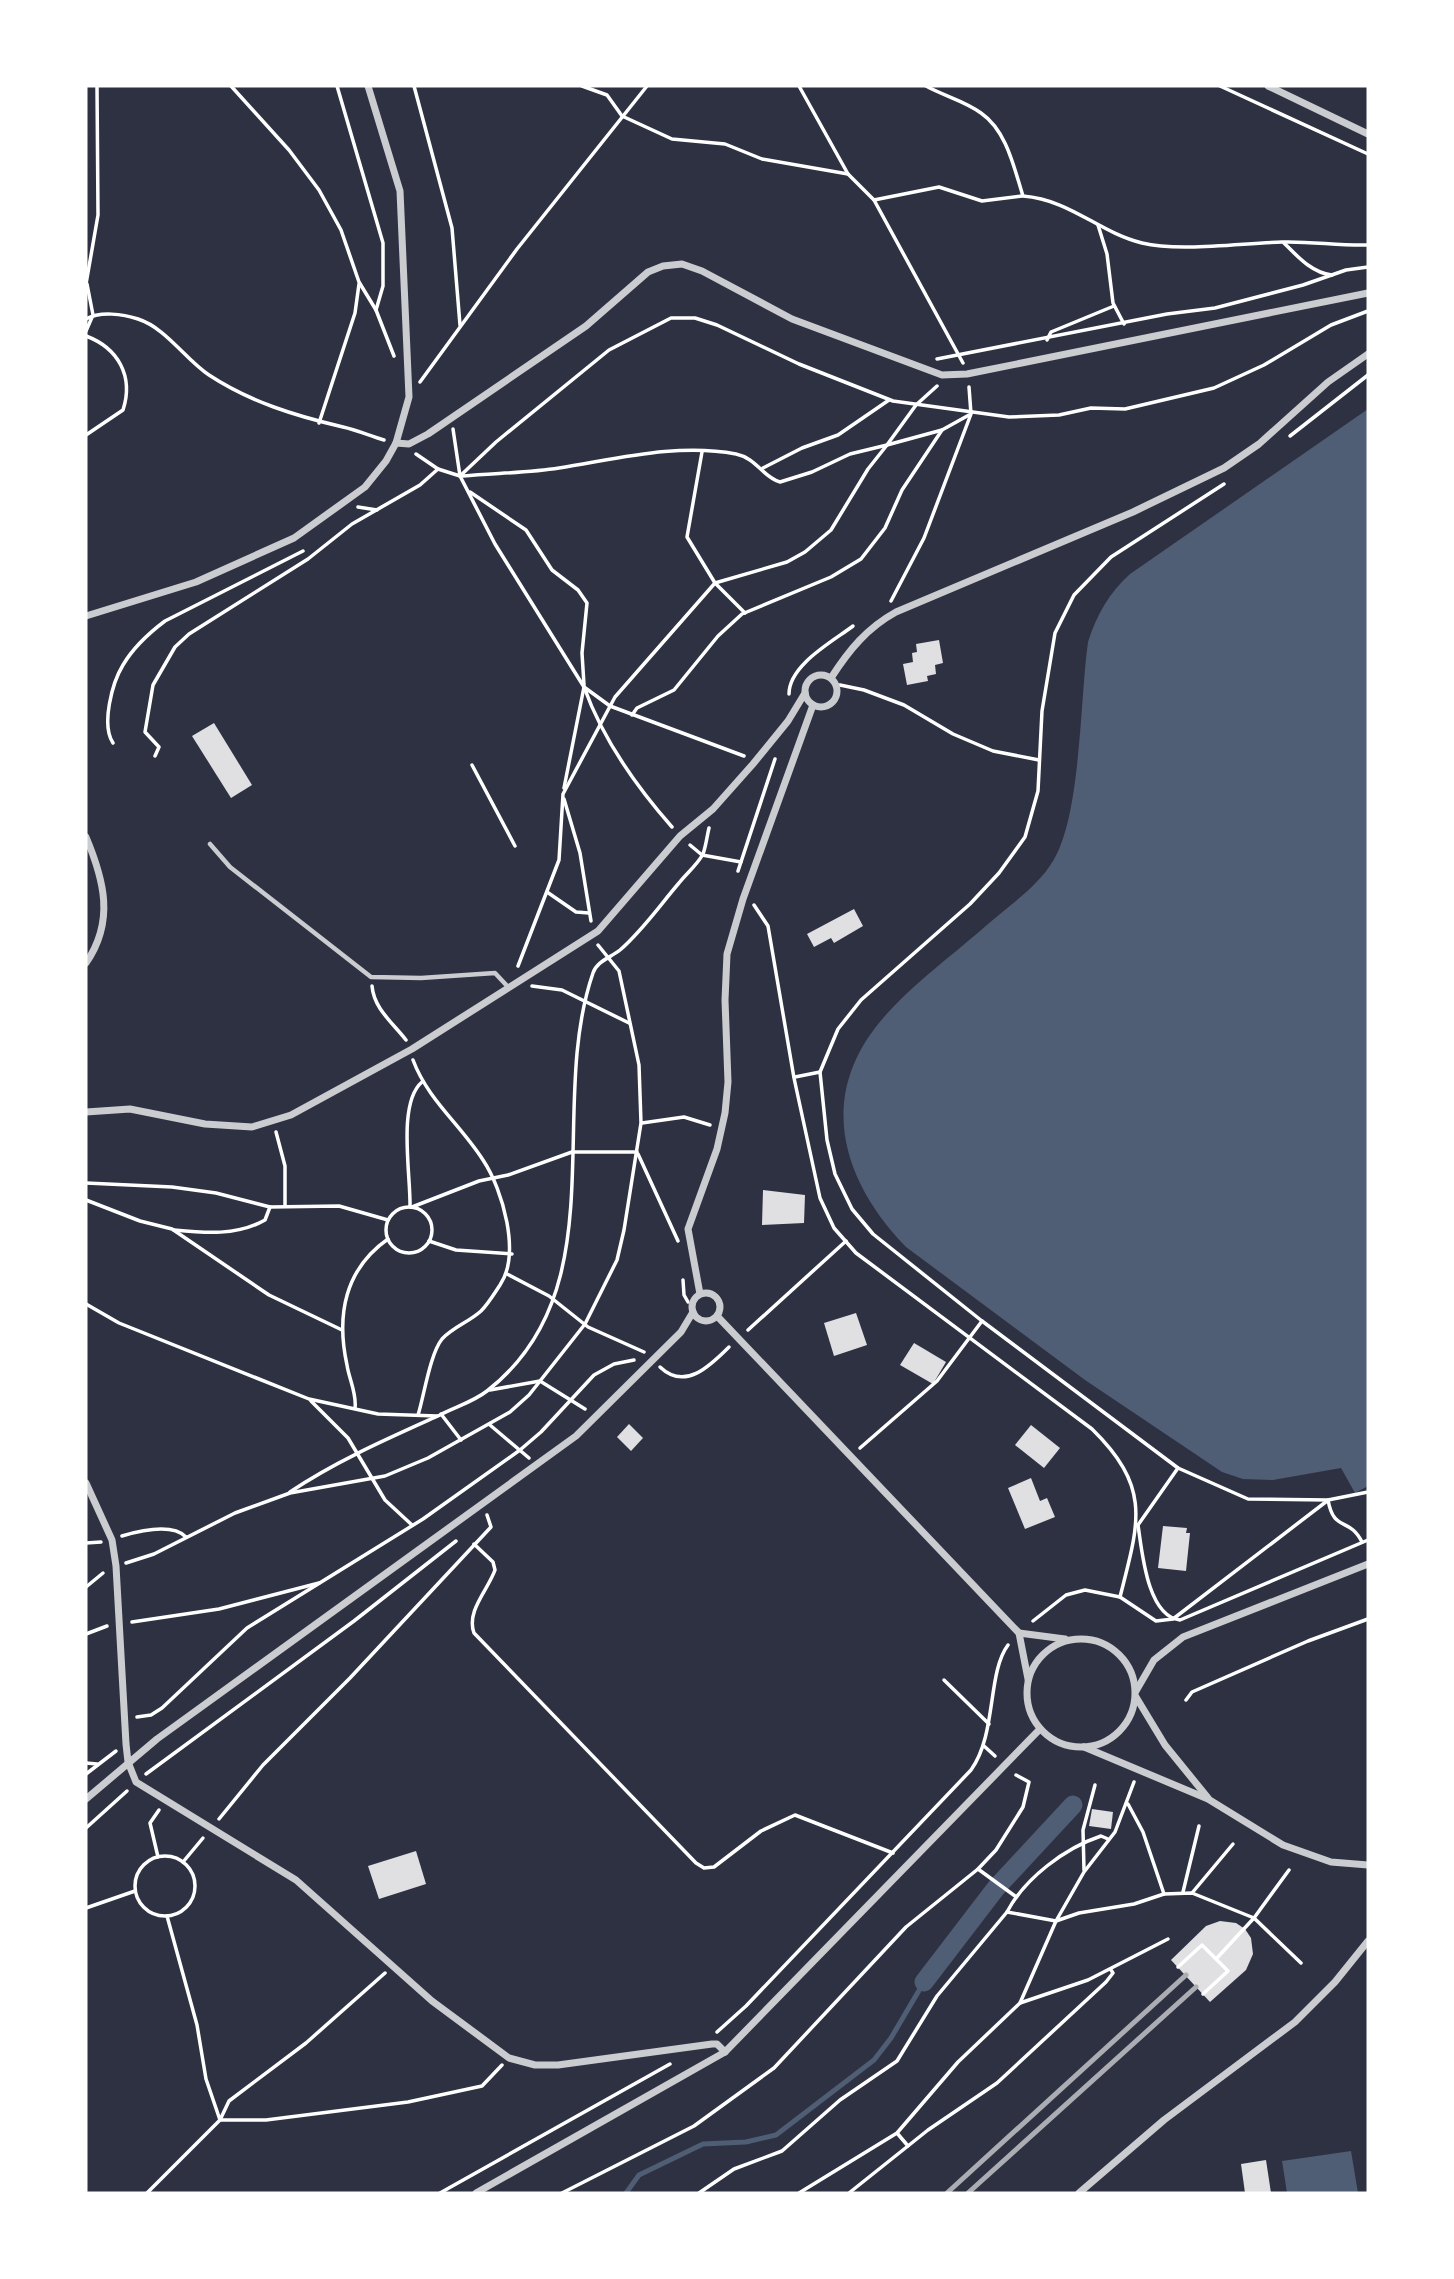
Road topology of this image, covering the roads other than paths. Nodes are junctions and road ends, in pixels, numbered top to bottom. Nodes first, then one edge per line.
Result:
1 (368, 86) edge
2 (1268, 86) edge
3 (1368, 134) edge
4 (1368, 293) edge
5 (1368, 354) edge
6 (396, 443) junction
7 (86, 616) edge
8 (833, 681) junction
9 (805, 693) junction
10 (813, 705) junction
11 (86, 837) edge
12 (210, 844) dead end
13 (86, 962) edge
14 (510, 989) junction
15 (86, 1112) edge
16 (700, 1294) junction
17 (692, 1309) junction
18 (718, 1317) junction
19 (86, 1483) edge
20 (1368, 1564) edge
21 (1019, 1633) junction
22 (1069, 1640) junction
23 (1028, 1679) junction
24 (1136, 1694) junction
25 (1040, 1729) junction
26 (1083, 1747) junction
27 (128, 1762) junction
28 (86, 1798) edge
29 (1208, 1798) junction
30 (1368, 1865) edge
31 (1368, 1941) edge
32 (724, 2052) junction
33 (475, 2193) edge
34 (1079, 2193) edge

1 - 6 street
2 - 3 street
4 - 6 street
5 - 8 street
6 - 7 street
8 - 9 street
8 - 10 street
9 - 10 street
9 - 14 street
10 - 16 street
11 - 13 street
12 - 14 lane
14 - 15 street
16 - 17 street
16 - 18 street
17 - 18 street
17 - 27 street
18 - 21 street
19 - 27 street
20 - 24 street
21 - 22 street
21 - 23 street
22 - 23 street
22 - 24 street
23 - 25 street
24 - 26 street
24 - 29 street
25 - 26 street
25 - 32 street
26 - 29 street
27 - 28 street
27 - 32 street
29 - 30 street
31 - 34 street
32 - 33 street

